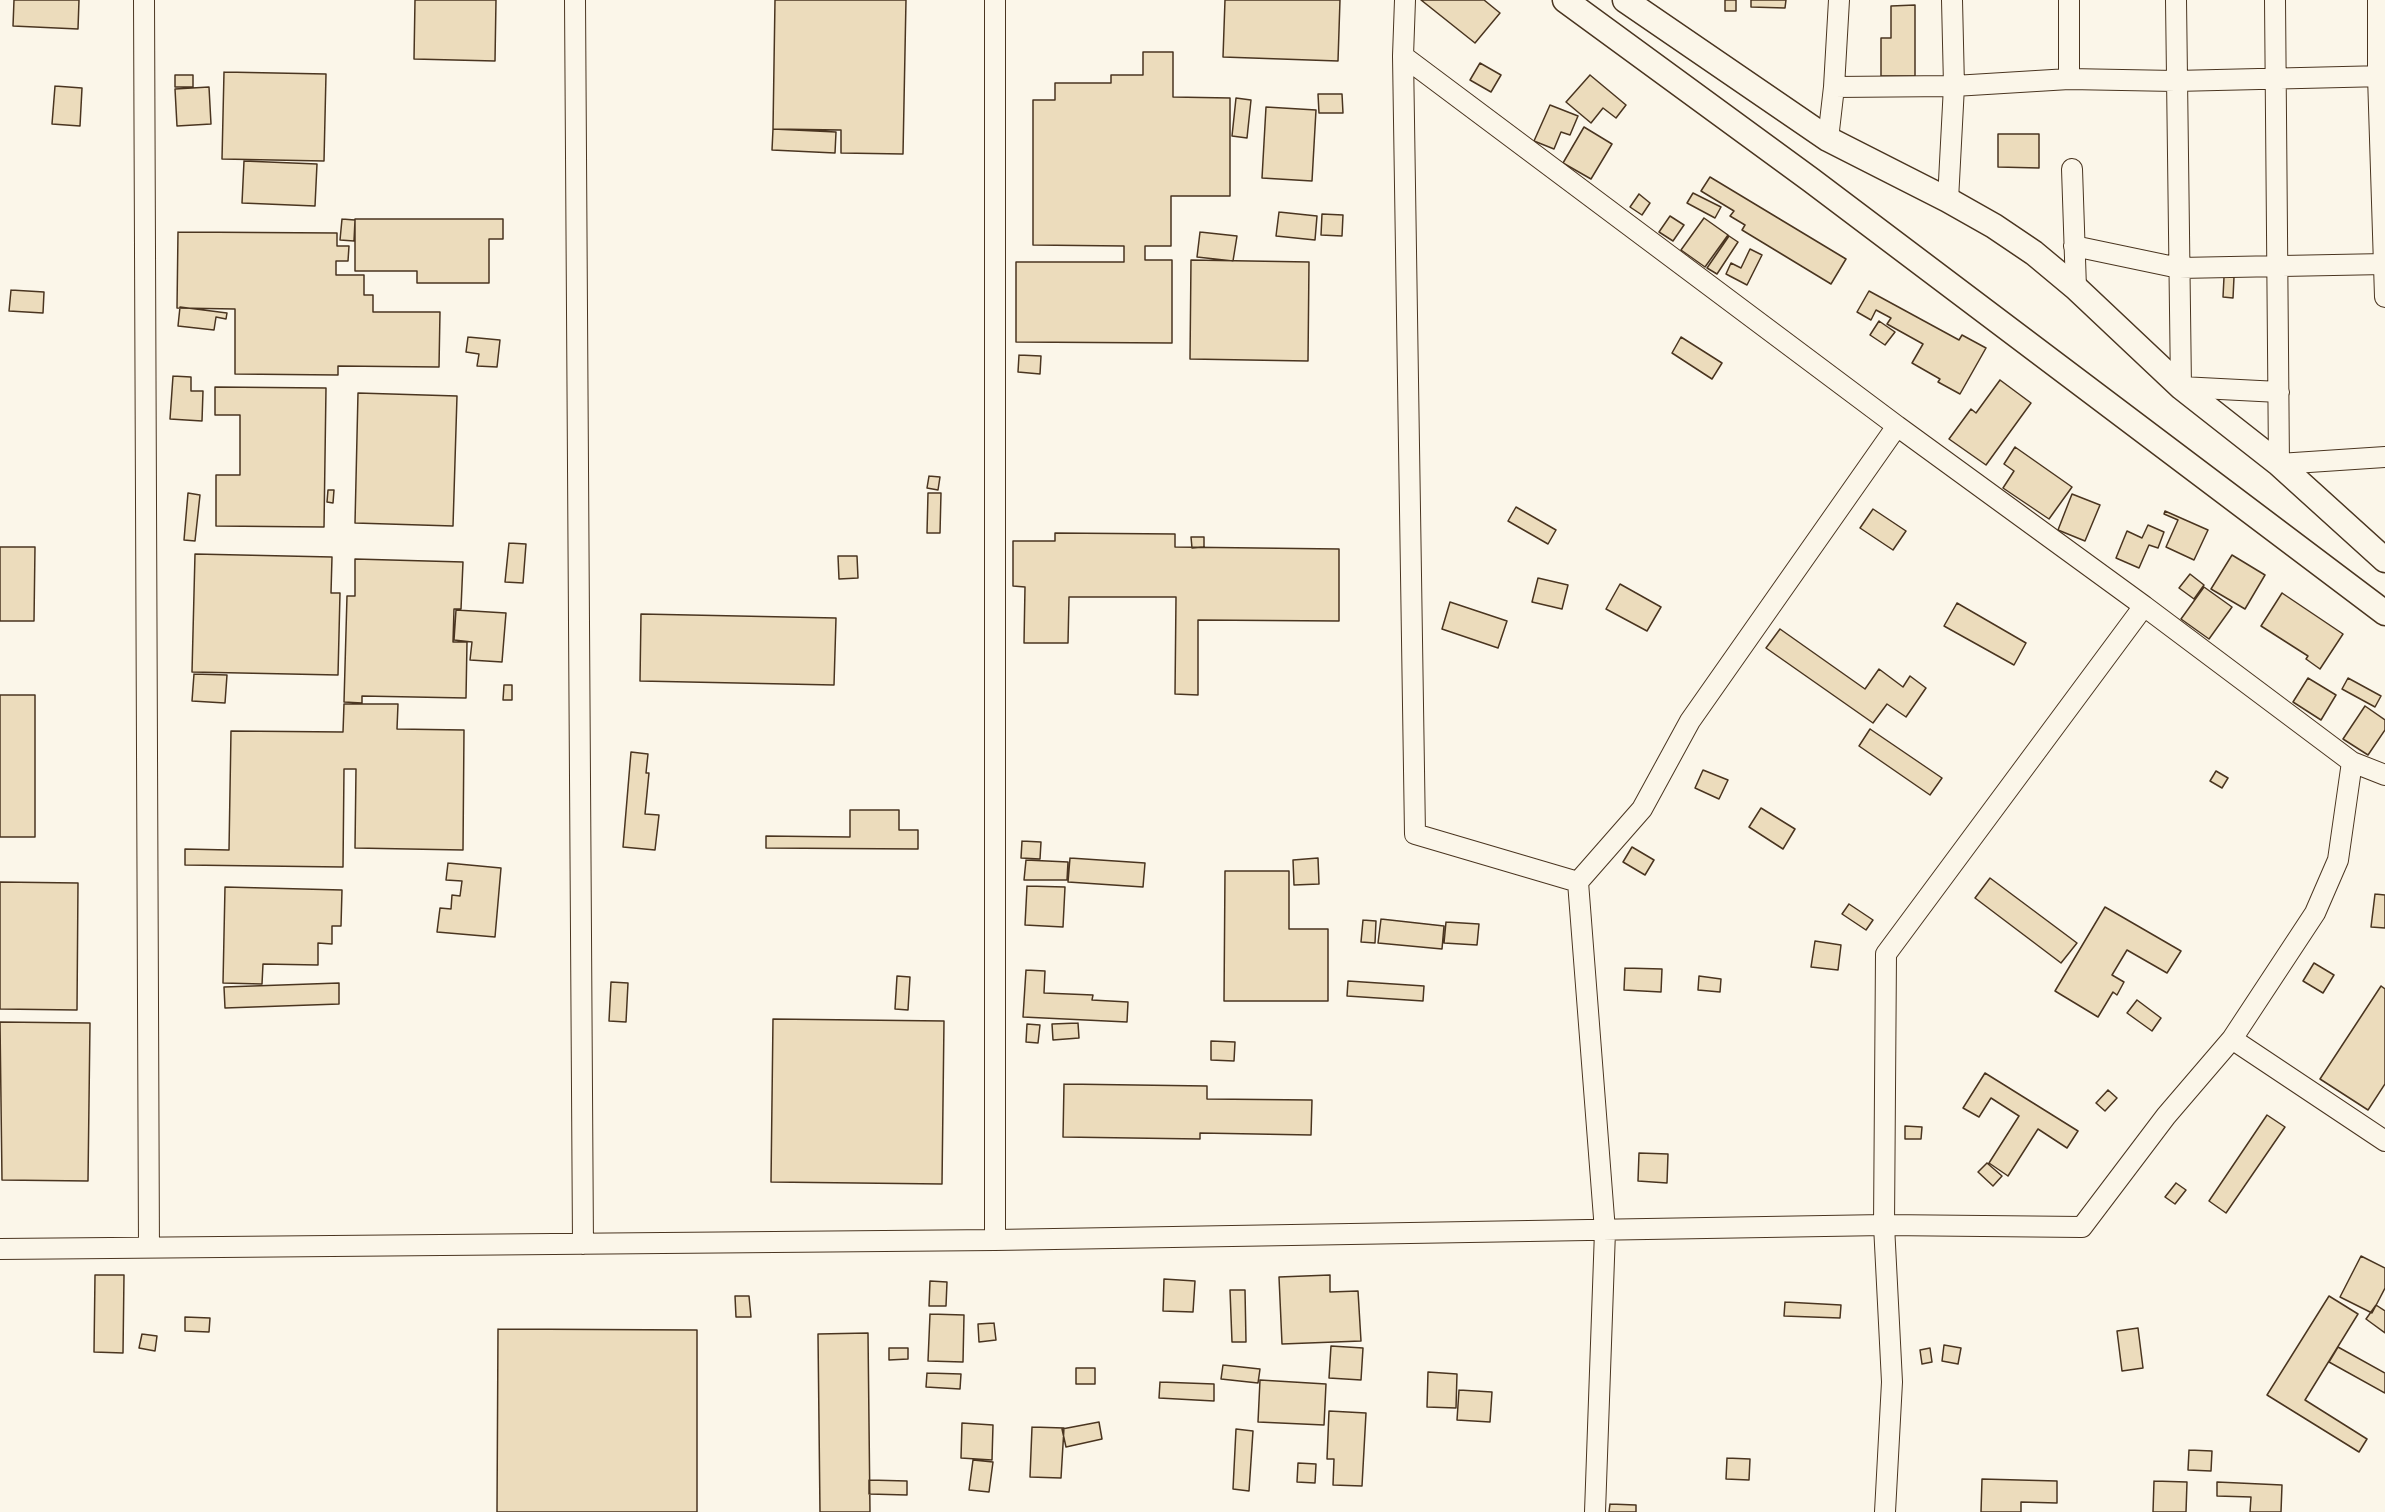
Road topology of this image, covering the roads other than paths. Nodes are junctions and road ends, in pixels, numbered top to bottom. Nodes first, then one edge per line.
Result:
1 (144, 0) edge
2 (575, 0) edge
3 (995, 0) edge
4 (1566, 0) edge
5 (1625, 0) edge
6 (1839, 0) edge
7 (1952, 0) edge
8 (2068, 0) edge
9 (2176, 0) edge
10 (2275, 0) edge
11 (2379, 0) edge
12 (1406, 3) edge
13 (1403, 56) junction
14 (2382, 76) edge
15 (2274, 78) junction
16 (2069, 79) junction
17 (2175, 81) junction
18 (1954, 86) junction
19 (1834, 87) junction
20 (1828, 139) junction
21 (2072, 169) dead end
22 (1948, 200) junction
23 (2074, 246) junction
24 (2384, 264) edge
25 (2278, 267) junction
26 (2179, 268) junction
27 (2076, 288) junction
28 (2385, 297) edge
29 (2181, 387) junction
30 (2279, 392) junction
31 (1897, 426) junction
32 (2385, 457) edge
33 (2279, 464) junction
34 (2385, 560) edge
35 (2144, 606) junction
36 (2385, 613) edge
37 (2352, 762) junction
38 (2385, 775) edge
39 (1578, 882) junction
40 (2232, 1039) junction
41 (2385, 1141) edge
42 (1884, 1225) junction
43 (1605, 1231) junction
44 (995, 1240) junction
45 (583, 1244) junction
46 (149, 1247) junction
47 (0, 1248) edge
48 (1595, 1512) edge
49 (1885, 1512) edge

1 - 46 street
2 - 45 street
3 - 44 street
4 - 36 street
5 - 20 street
6 - 19 street
7 - 18 street
8 - 16 street
9 - 17 street
10 - 15 street
11 - 14 street
12 - 13 street
13 - 31 street
13 - 39 street
14 - 15 street
14 - 24 street
15 - 17 street
15 - 25 street
16 - 17 street
16 - 18 street
17 - 26 street
18 - 19 street
18 - 22 street
19 - 20 street
20 - 22 street
21 - 23 street
22 - 27 street
23 - 26 street
23 - 27 street
24 - 25 street
24 - 28 street
25 - 26 street
25 - 30 street
26 - 29 street
27 - 29 street
29 - 30 street
29 - 33 street
30 - 33 street
31 - 35 street
31 - 39 street
32 - 33 street
33 - 34 street
35 - 37 street
35 - 42 street
37 - 38 street
37 - 40 street
39 - 43 street
40 - 41 street
40 - 42 street
42 - 43 street
42 - 49 street
43 - 44 street
43 - 48 street
44 - 45 street
45 - 46 street
46 - 47 street

